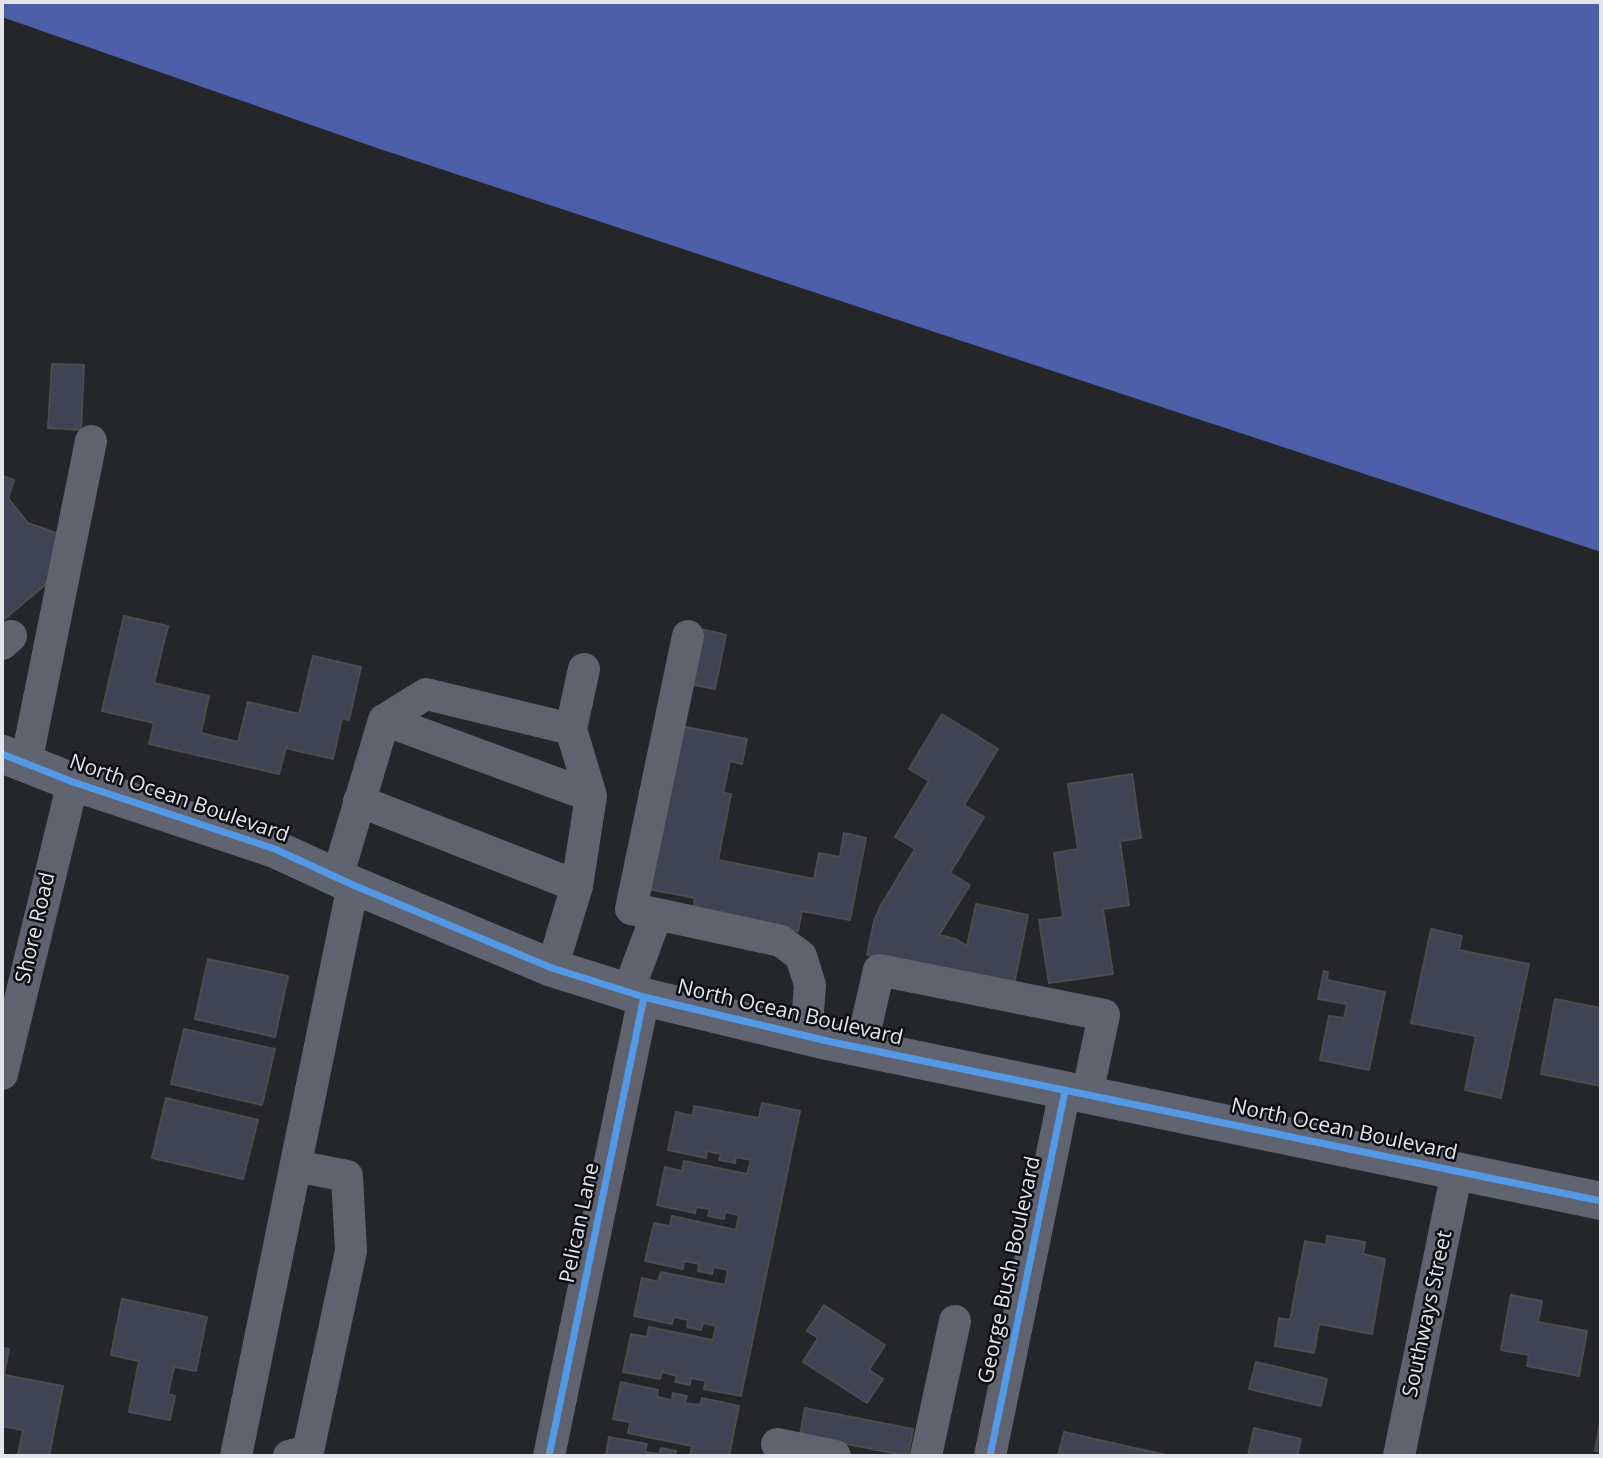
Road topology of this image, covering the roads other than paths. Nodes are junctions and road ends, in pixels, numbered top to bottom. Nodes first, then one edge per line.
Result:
1 (91, 441) dead end
2 (688, 636) dead end
3 (584, 669) dead end
4 (384, 720) junction
5 (571, 729) junction
6 (14, 759) edge
7 (72, 782) junction
8 (592, 796) junction
9 (359, 801) junction
10 (345, 882) junction
11 (578, 886) junction
12 (657, 914) junction
13 (552, 968) junction
14 (636, 995) junction
15 (806, 1036) junction
16 (861, 1048) junction
17 (2, 1074) edge
18 (1076, 1093) junction
19 (296, 1166) junction
20 (1457, 1171) junction
21 (1601, 1201) edge
22 (955, 1321) dead end
23 (777, 1444) dead end
24 (236, 1456) edge
25 (289, 1456) edge
26 (550, 1456) edge
27 (835, 1456) edge
28 (926, 1456) edge
29 (990, 1456) edge
30 (1399, 1456) edge

1 - 6 street
2 - 12 street
3 - 5 street
4 - 5 street
4 - 8 street
4 - 9 street
5 - 8 street
6 - 7 main road, North Ocean Boulevard
7 - 10 main road, North Ocean Boulevard
7 - 17 street, Shore Road
8 - 11 street
9 - 10 street
9 - 11 street
10 - 13 main road, North Ocean Boulevard
10 - 19 street
11 - 13 street
12 - 14 street, Pelican Lane
12 - 15 street
13 - 14 main road, North Ocean Boulevard
14 - 15 main road, North Ocean Boulevard
14 - 26 street, Pelican Lane
15 - 16 main road, North Ocean Boulevard
16 - 18 main road, North Ocean Boulevard
16 - 18 street, George Bush Boulevard
18 - 20 main road, North Ocean Boulevard
18 - 29 street, George Bush Boulevard
19 - 24 street
19 - 25 street
20 - 21 main road, North Ocean Boulevard
20 - 30 street, Southways Street
22 - 28 street
23 - 27 street

